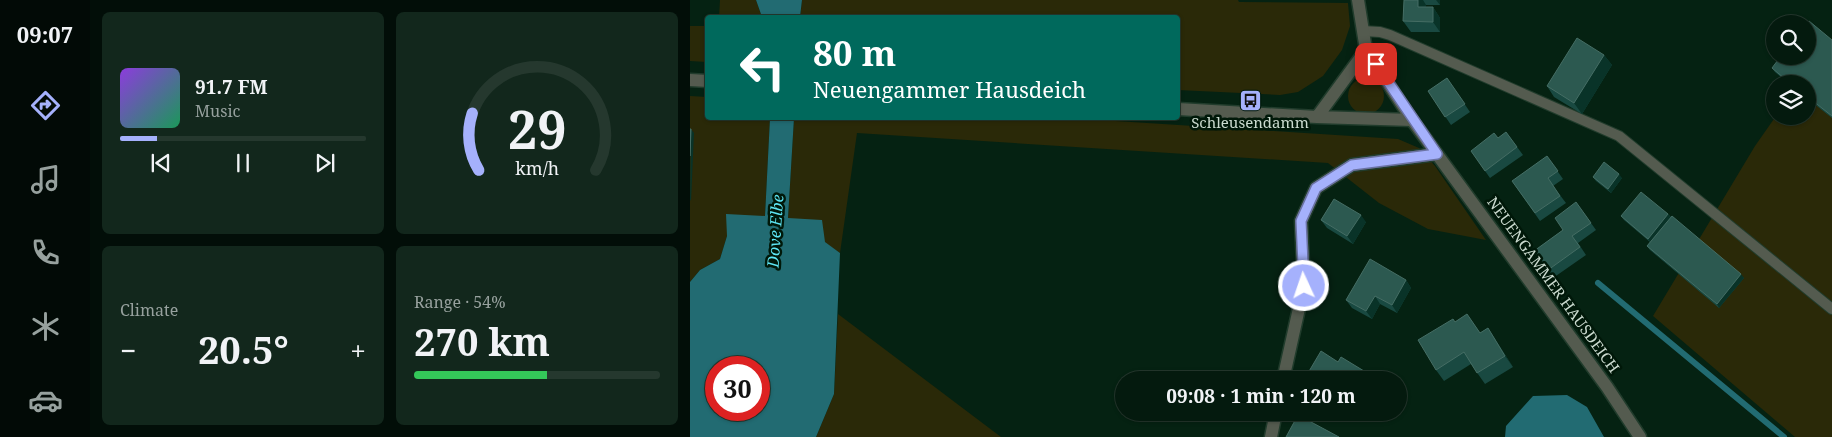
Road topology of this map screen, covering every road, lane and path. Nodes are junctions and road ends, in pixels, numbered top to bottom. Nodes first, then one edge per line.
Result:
1 (1358, 0) edge
2 (1363, 31) junction
3 (1366, 50) junction
4 (690, 80) edge
5 (705, 81) edge
6 (1180, 109) edge
7 (1317, 117) junction
8 (1412, 120) junction
9 (1437, 154) junction
10 (1832, 309) edge
11 (1286, 371) edge
12 (1274, 421) edge
13 (1271, 437) edge
14 (1640, 437) edge

1 - 2 street, NEUENGAMMER HAUSDEICH
2 - 3 street, NEUENGAMMER HAUSDEICH
2 - 10 lane
3 - 7 street
3 - 8 street, NEUENGAMMER HAUSDEICH
4 - 5 street
6 - 7 street
7 - 8 street
8 - 9 street, NEUENGAMMER HAUSDEICH
9 - 11 street
9 - 14 street, NEUENGAMMER HAUSDEICH
12 - 13 street

